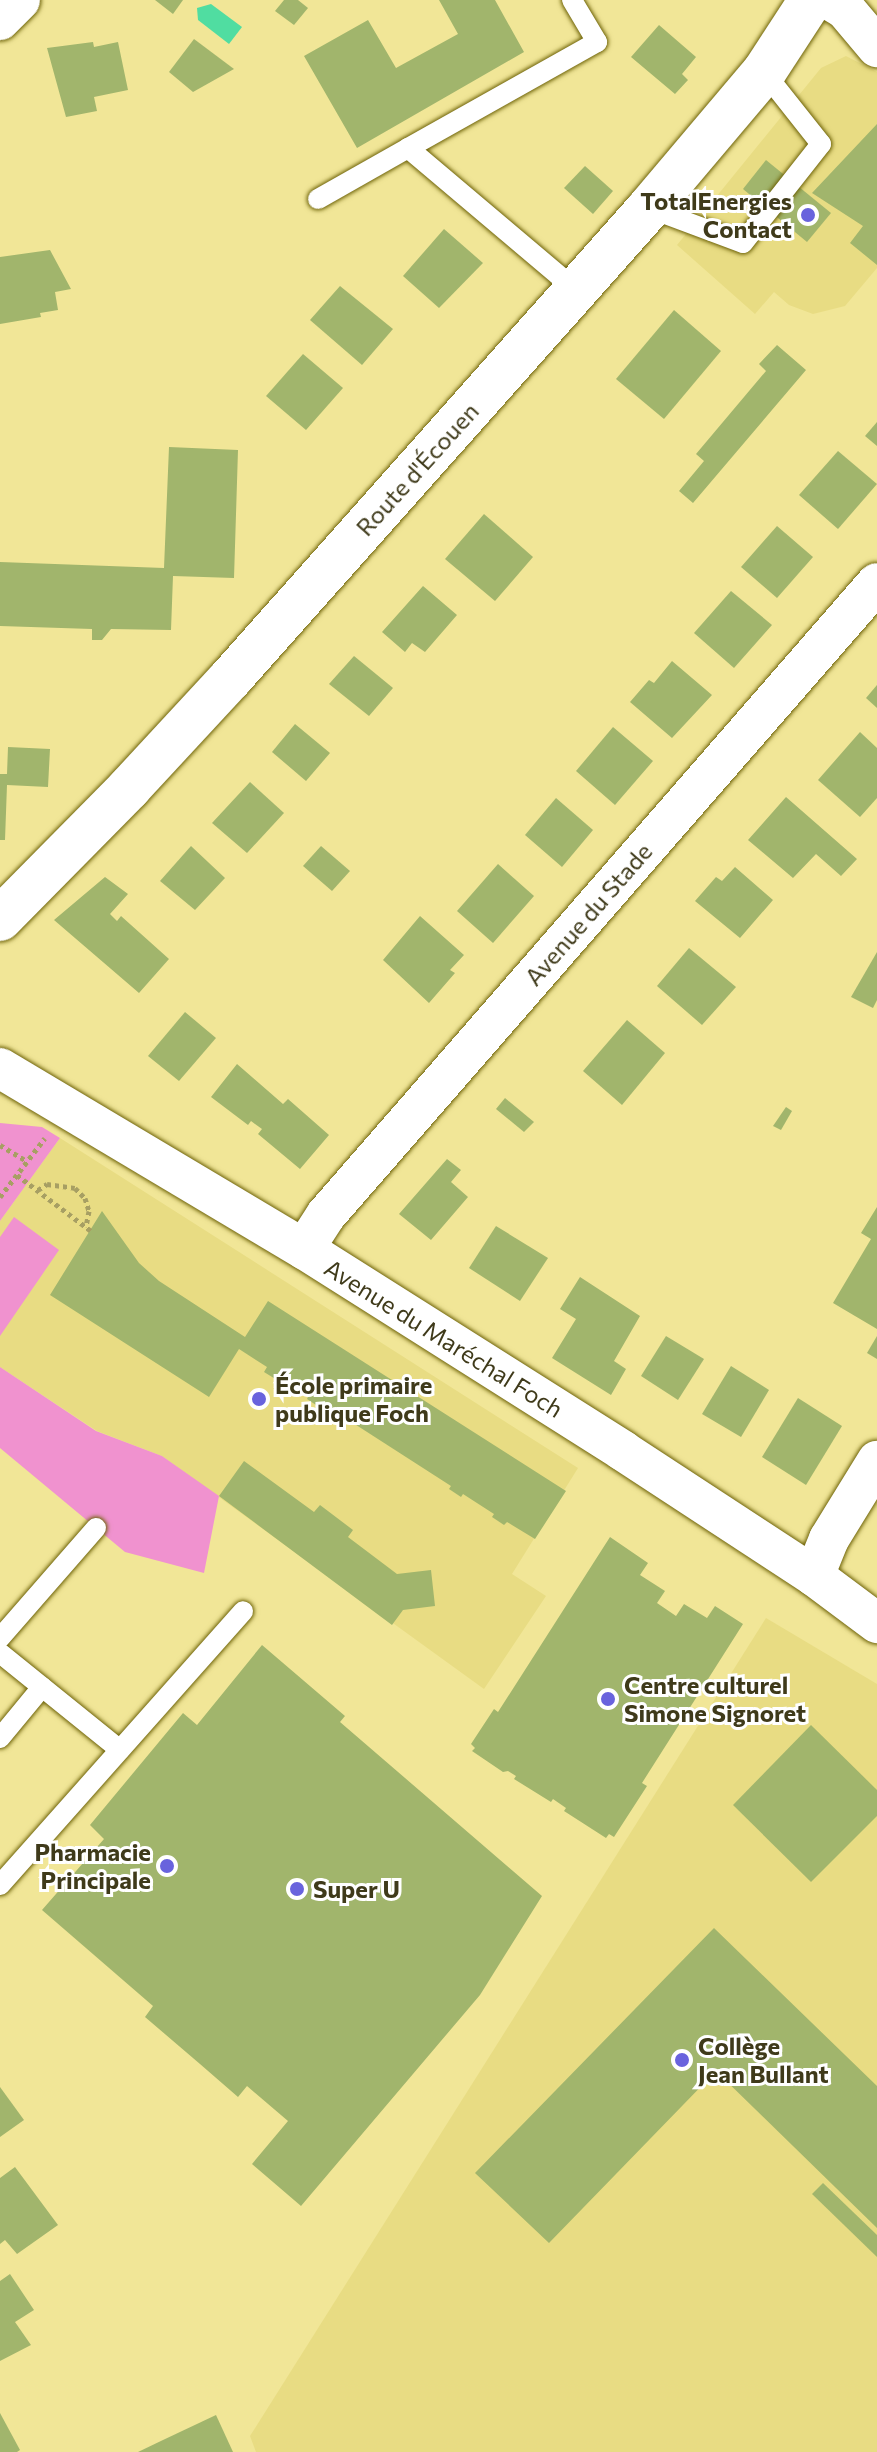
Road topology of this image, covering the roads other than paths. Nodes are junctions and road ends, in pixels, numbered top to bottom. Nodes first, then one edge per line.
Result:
1 (20, 0) edge
2 (572, 0) edge
3 (811, 0) edge
4 (830, 0) edge
5 (0, 20) edge
6 (877, 47) edge
7 (764, 72) junction
8 (408, 148) junction
9 (318, 199) dead end
10 (649, 208) junction
11 (576, 290) junction
12 (877, 583) edge
13 (0, 919) edge
14 (0, 1068) edge
15 (304, 1249) junction
16 (877, 1461) edge
17 (96, 1528) dead end
18 (814, 1576) junction
19 (243, 1611) dead end
20 (877, 1623) edge
21 (0, 1638) edge
22 (0, 1653) edge
23 (42, 1687) junction
24 (0, 1738) edge
25 (120, 1750) junction
26 (0, 1885) edge

1 - 5 street
2 - 8 lane
3 - 7 main road, Route d'Écouen
4 - 6 street
7 - 10 main road, Route d'Écouen
7 - 10 lane
8 - 9 lane
8 - 11 lane
10 - 11 main road, Route d'Écouen
11 - 13 main road, Route d'Écouen
12 - 15 street, Avenue du Stade
14 - 15 street, Avenue du Maréchal Foch
15 - 18 street, Avenue du Maréchal Foch
16 - 18 street
17 - 21 lane
18 - 20 street, Avenue du Maréchal Foch
19 - 25 lane
22 - 23 lane
23 - 24 lane
23 - 25 lane
25 - 26 lane

